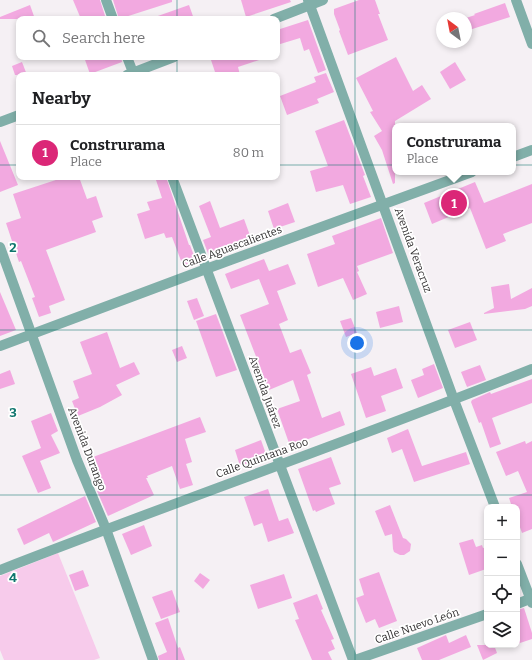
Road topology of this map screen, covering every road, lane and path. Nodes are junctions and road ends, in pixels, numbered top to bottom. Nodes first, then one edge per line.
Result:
1 (106, 0) edge
2 (323, 0) edge
3 (516, 0) edge
4 (309, 2) edge
5 (112, 16) edge
6 (280, 16) edge
7 (532, 44) edge
8 (128, 60) edge
9 (166, 60) edge
10 (131, 72) edge
11 (136, 72) edge
12 (16, 116) edge
13 (0, 122) edge
14 (532, 150) edge
15 (516, 156) edge
16 (464, 175) edge
17 (173, 180) edge
18 (384, 205) junction
19 (0, 247) edge
20 (206, 269) junction
21 (32, 335) junction
22 (0, 346) edge
23 (532, 369) edge
24 (454, 400) junction
25 (279, 464) junction
26 (494, 504) edge
27 (106, 529) junction
28 (0, 570) edge
29 (520, 572) edge
30 (531, 600) edge
31 (520, 603) edge
32 (484, 615) edge
33 (152, 660) edge
34 (354, 660) edge

1 - 5 street
2 - 4 street
3 - 7 street
4 - 6 street
4 - 18 street, Avenida Veracruz
8 - 10 street
9 - 11 street
12 - 13 street
14 - 15 street
16 - 18 street, Calle Aguascalientes
17 - 20 street, Avenida Juárez
18 - 20 street, Calle Aguascalientes
18 - 24 street, Avenida Veracruz
19 - 21 street, Avenida Durango
20 - 21 street, Calle Aguascalientes
20 - 25 street, Avenida Juárez
21 - 22 street, Calle Aguascalientes
21 - 27 street, Avenida Durango
23 - 24 street, Calle Quintana Roo
24 - 25 street, Calle Quintana Roo
24 - 26 street, Avenida Veracruz
25 - 27 street, Calle Quintana Roo
25 - 34 street, Avenida Juárez
27 - 28 street, Calle Quintana Roo
27 - 33 street, Avenida Durango
29 - 30 street
30 - 31 street
32 - 34 street, Calle Nuevo León

